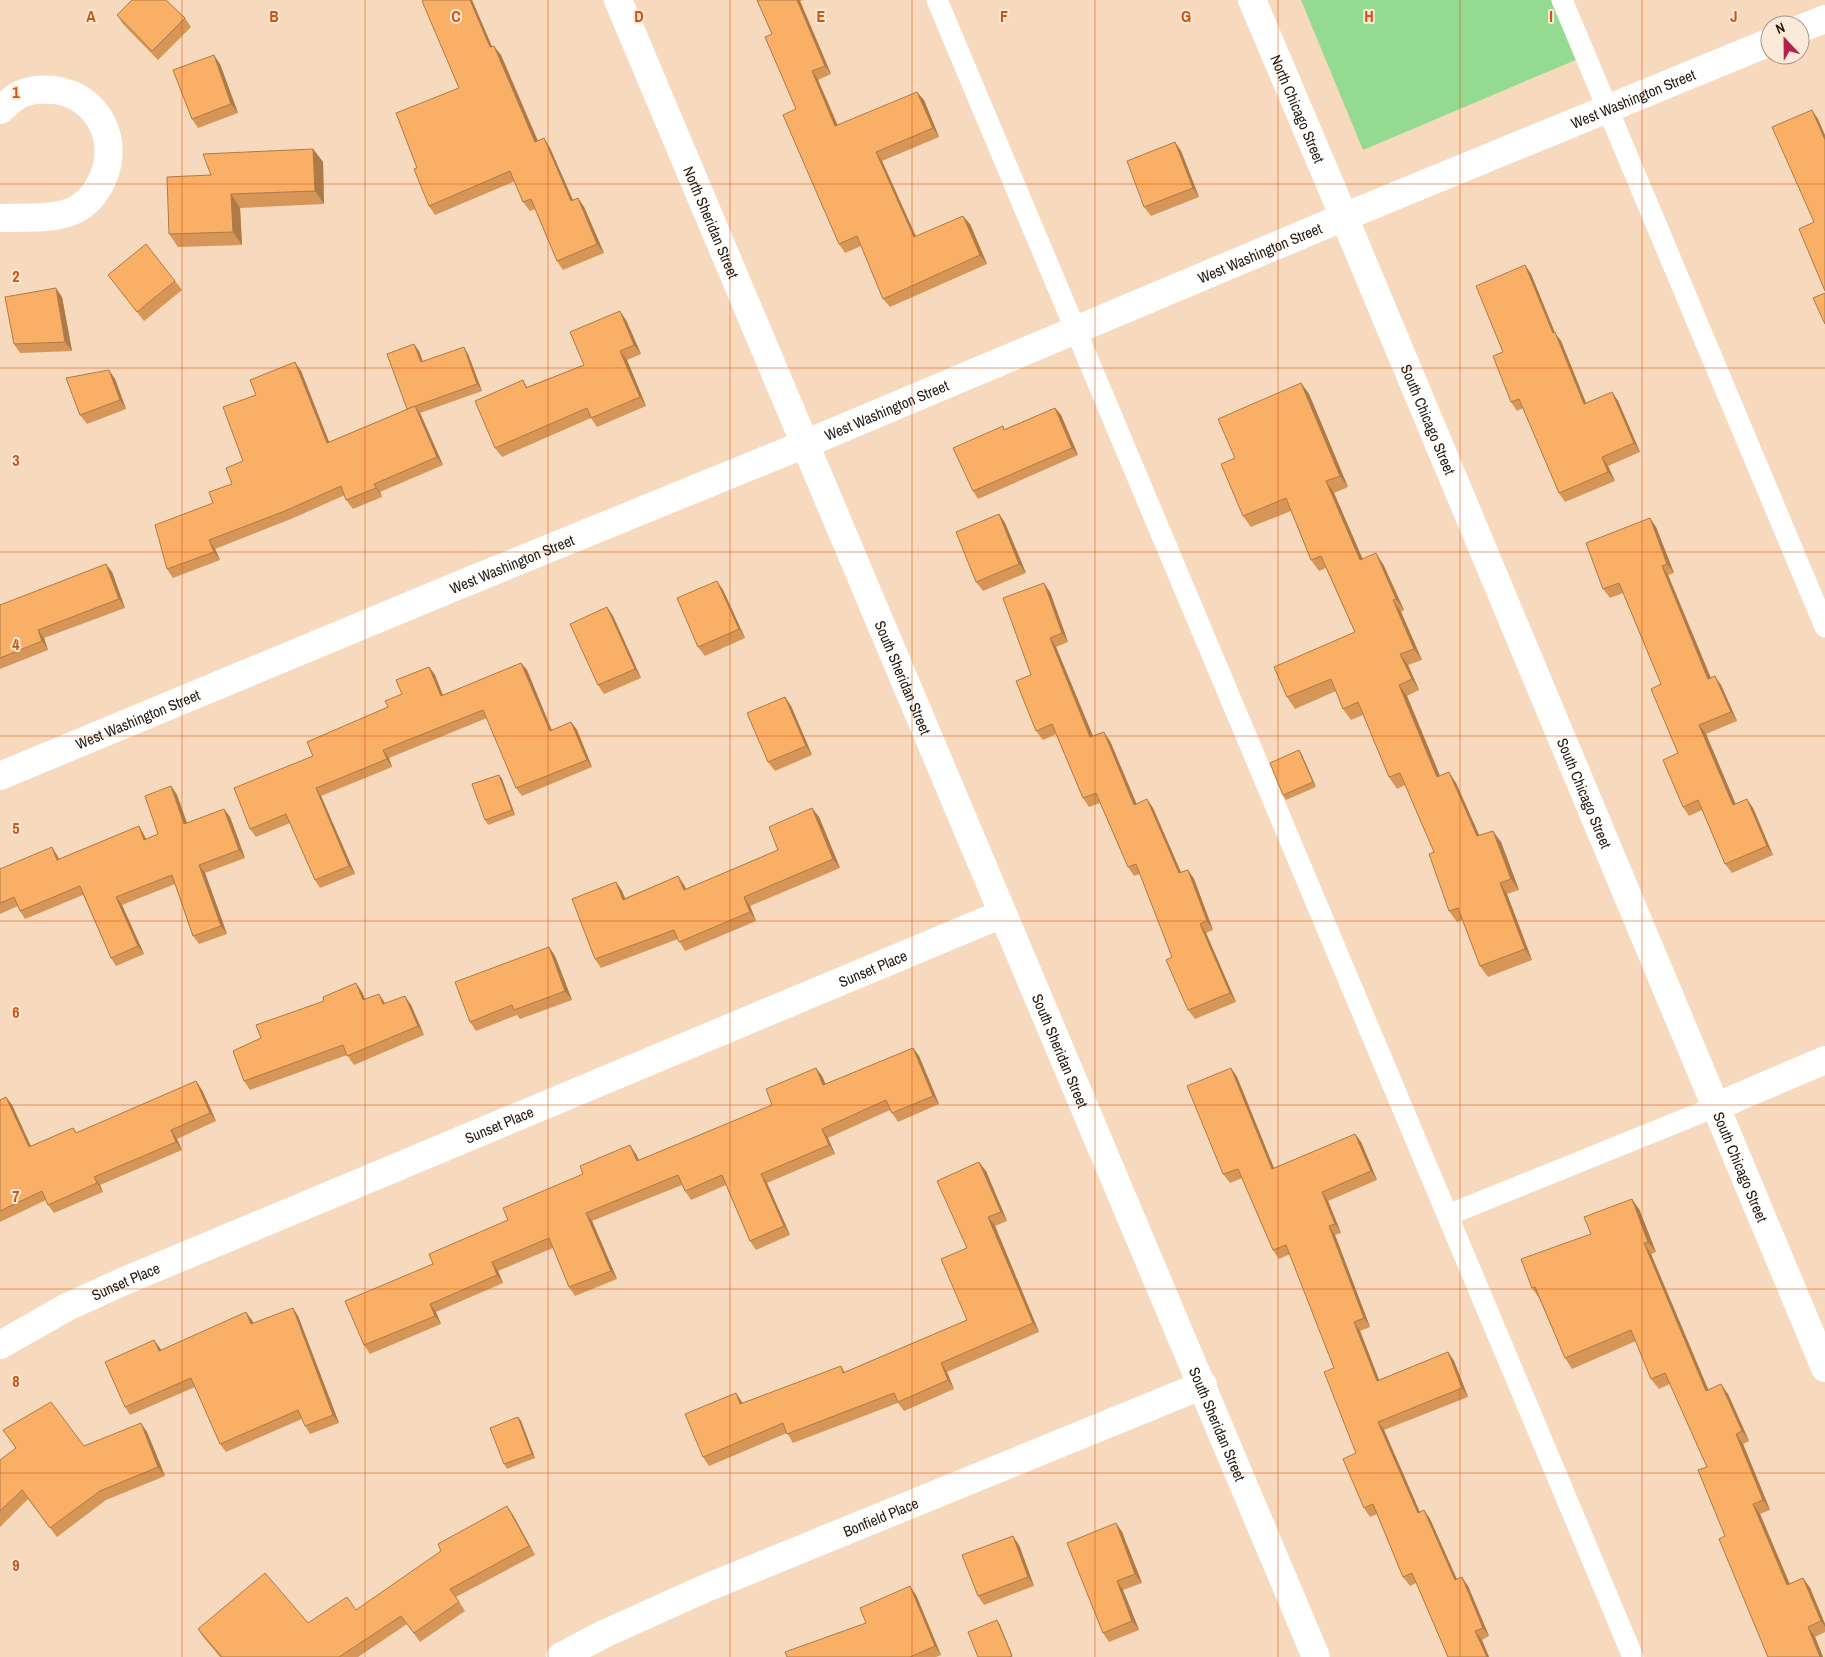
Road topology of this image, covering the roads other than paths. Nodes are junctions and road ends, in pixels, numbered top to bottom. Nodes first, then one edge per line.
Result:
1 (618, 0) edge
2 (937, 0) edge
3 (1252, 0) edge
4 (1562, 0) edge
5 (1825, 19) edge
6 (1810, 25) edge
7 (1760, 46) edge
8 (1608, 108) junction
9 (0, 110) edge
10 (1344, 217) junction
11 (0, 218) edge
12 (1076, 332) junction
13 (806, 444) junction
14 (1825, 627) edge
15 (0, 776) edge
16 (1002, 914) junction
17 (1825, 1060) edge
18 (1714, 1106) junction
19 (1448, 1215) junction
20 (0, 1345) edge
21 (1825, 1368) edge
22 (1203, 1384) junction
23 (560, 1657) edge
24 (1316, 1657) edge
25 (1633, 1657) edge

1 - 13 street, North Sheridan Street
2 - 12 lane
3 - 10 street, North Chicago Street
4 - 8 lane
5 - 6 street
7 - 8 street, West Washington Street
8 - 10 street, West Washington Street
8 - 14 lane
9 - 11 street
10 - 12 street, West Washington Street
10 - 18 street, South Chicago Street
12 - 13 street, West Washington Street
12 - 19 lane
13 - 15 street, West Washington Street
13 - 16 street, South Sheridan Street
16 - 20 street, Sunset Place
16 - 22 street, South Sheridan Street
17 - 18 street
18 - 19 lane
18 - 21 street, South Chicago Street
19 - 25 lane
22 - 23 street, Bonfield Place
22 - 24 street, South Sheridan Street

